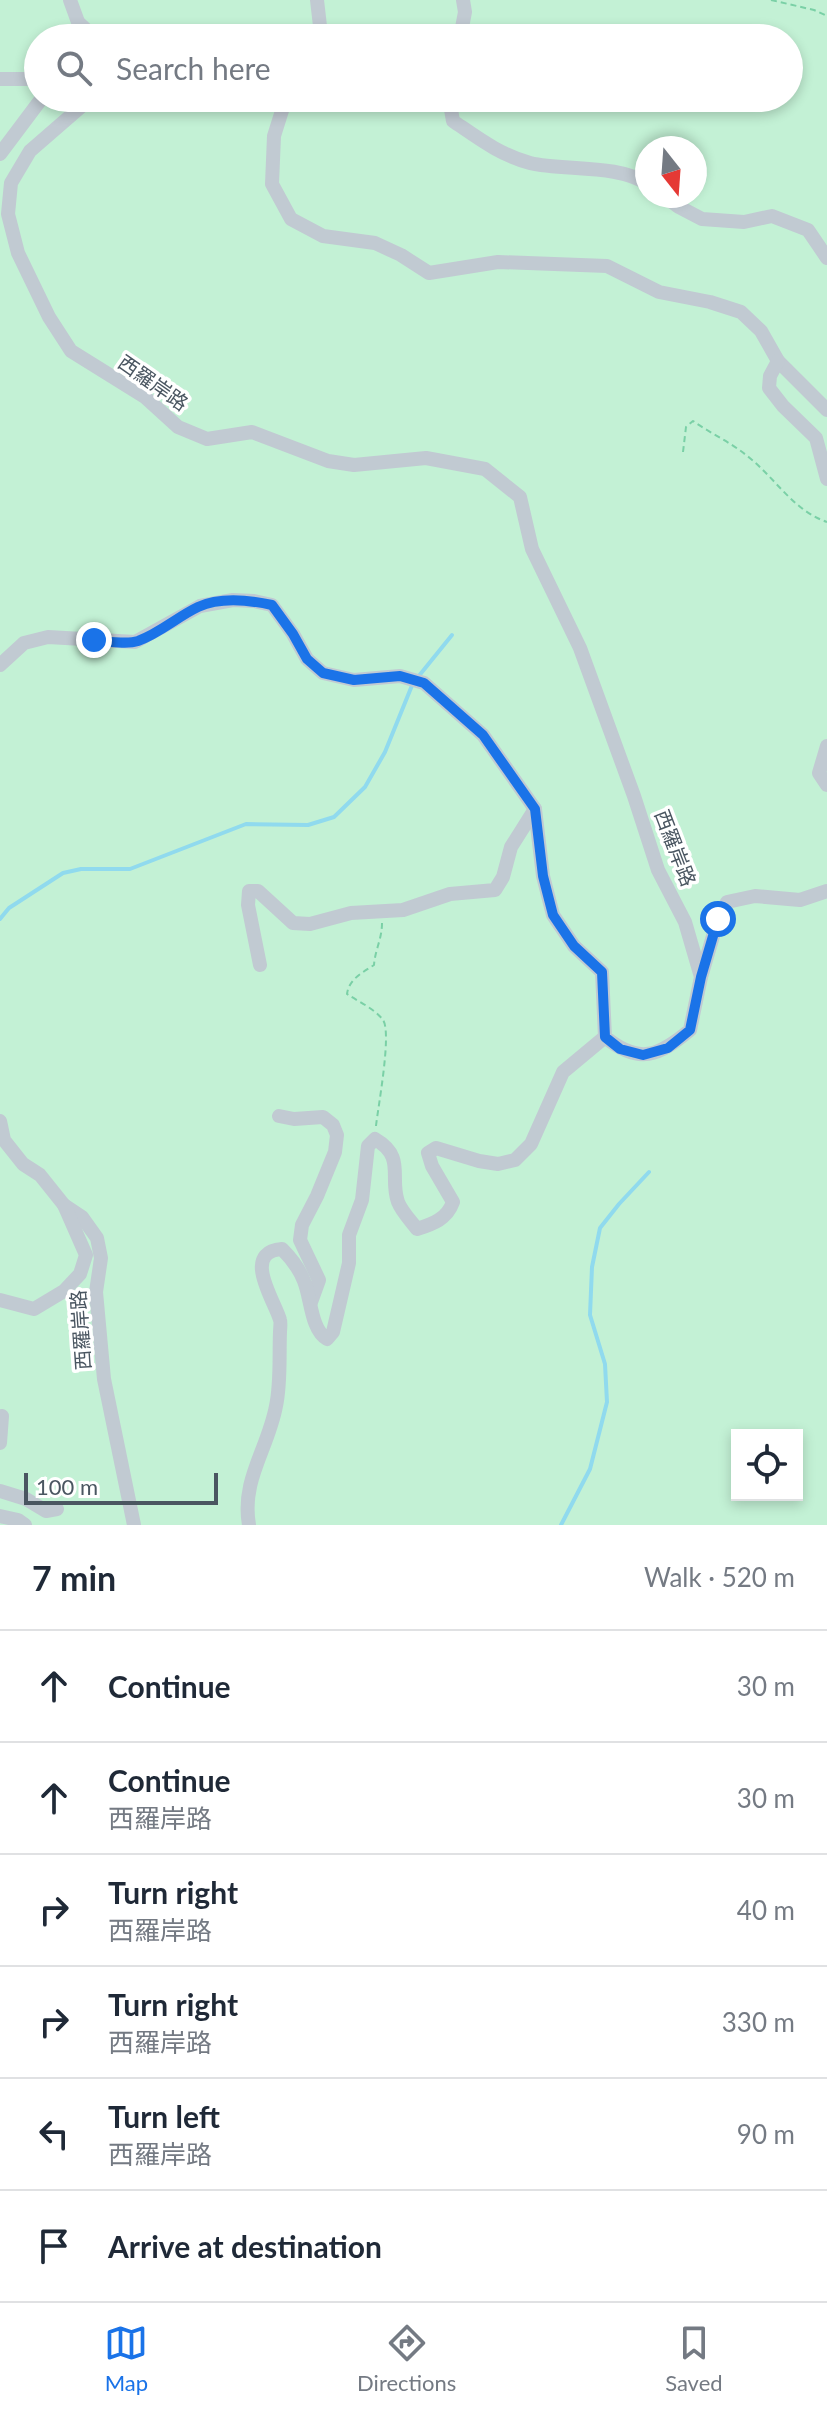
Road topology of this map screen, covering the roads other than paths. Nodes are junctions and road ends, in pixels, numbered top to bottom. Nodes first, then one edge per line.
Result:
1 (70, 0) edge
2 (317, 0) edge
3 (463, 0) edge
4 (80, 24) edge
5 (320, 24) edge
6 (463, 24) edge
7 (0, 79) edge
8 (24, 79) edge
9 (32, 112) edge
10 (75, 112) edge
11 (282, 112) edge
12 (451, 112) edge
13 (0, 154) edge
14 (635, 177) edge
15 (681, 208) edge
16 (4, 211) edge
17 (827, 258) edge
18 (778, 361) junction
19 (827, 410) edge
20 (827, 479) edge
21 (0, 665) edge
22 (827, 746) edge
23 (827, 785) edge
24 (535, 809) junction
25 (827, 891) edge
26 (260, 965) dead end
27 (701, 977) junction
28 (605, 1037) junction
29 (279, 1116) dead end
30 (0, 1121) edge
31 (64, 1205) junction
32 (0, 1300) edge
33 (311, 1302) junction
34 (2, 1416) edge
35 (0, 1443) edge
36 (0, 1491) edge
37 (57, 1509) dead end
38 (0, 1516) edge
39 (25, 1525) edge
40 (134, 1525) edge
41 (249, 1525) edge

1 - 4 street
2 - 5 street
3 - 6 street
7 - 8 street
9 - 13 street
10 - 16 street, 西羅岸路
11 - 18 street
12 - 14 street
15 - 17 street
16 - 27 street, 西羅岸路
18 - 19 street
18 - 20 street
21 - 24 street
22 - 23 street
24 - 26 street
24 - 28 street
25 - 27 street
27 - 28 street, 西羅岸路
28 - 33 street
29 - 33 street
30 - 31 street, 西羅岸路
31 - 32 street
31 - 40 street, 西羅岸路
33 - 41 street
34 - 35 street
36 - 37 street
38 - 39 street

